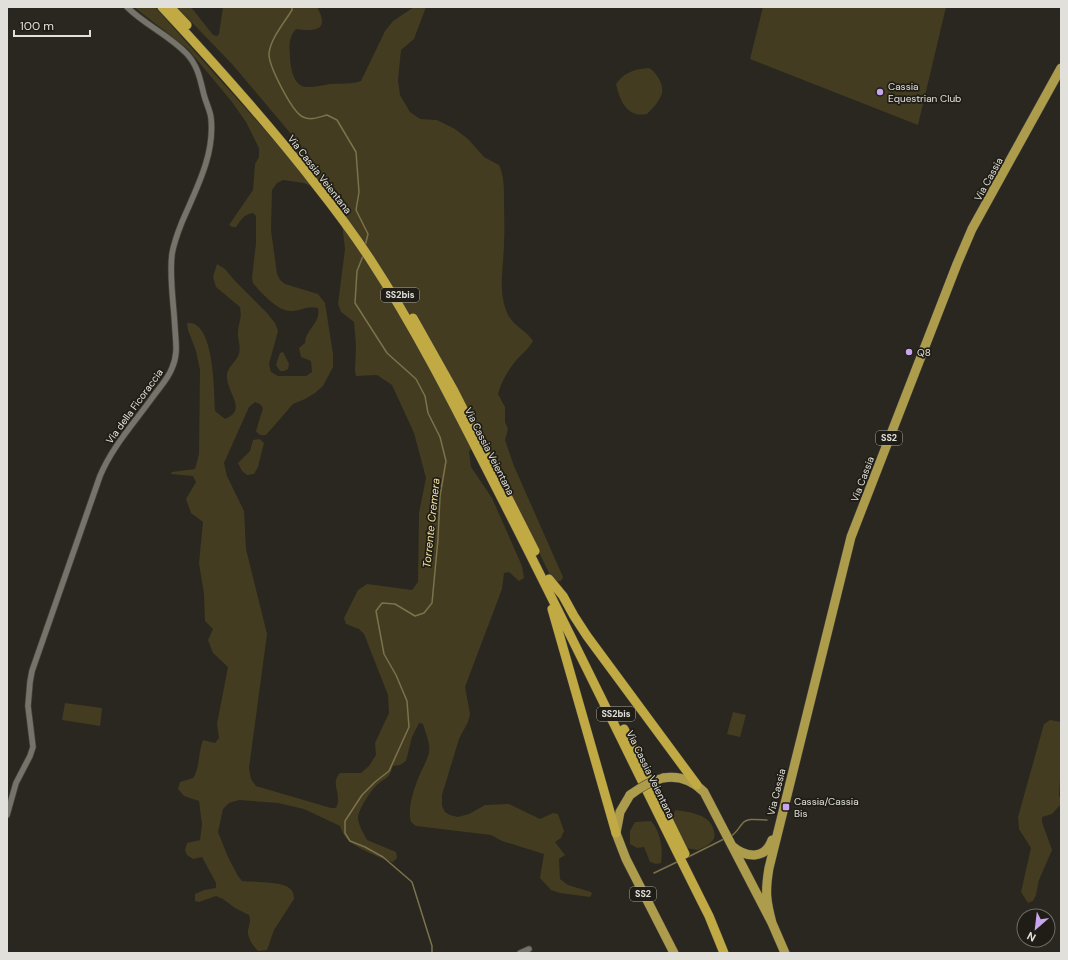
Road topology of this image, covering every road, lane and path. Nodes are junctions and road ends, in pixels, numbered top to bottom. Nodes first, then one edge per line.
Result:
1 (127, 7) edge
2 (162, 7) edge
3 (170, 7) edge
4 (1061, 68) edge
5 (296, 154) junction
6 (481, 451) junction
7 (532, 558) junction
8 (549, 579) junction
9 (697, 785) junction
10 (7, 815) edge
11 (778, 830) junction
12 (616, 833) junction
13 (728, 840) junction
14 (680, 852) junction
15 (686, 862) junction
16 (772, 924) junction
17 (529, 949) dead end
18 (520, 953) edge
19 (674, 953) edge
20 (724, 953) edge
21 (730, 953) edge
22 (785, 953) edge

1 - 10 street, Via della Ficoraccia
2 - 5 highway, Via Cassia Veientana / SS2bis
3 - 5 highway, Via Cassia Veientana / SS2bis
4 - 11 main road, Via Cassia / SS2
5 - 6 highway, Via Cassia Veientana / SS2bis
6 - 7 highway, Via Cassia Veientana / SS2bis
6 - 8 highway, Via Cassia Veientana / SS2bis
7 - 12 highway
7 - 14 highway, Via Cassia Veientana / SS2bis
8 - 9 highway
8 - 14 highway, Via Cassia Veientana / SS2bis
9 - 12 main road, bridge
9 - 13 main road, Via Cassia / SS2
11 - 13 main road, Via Cassia / SS2
11 - 16 main road, Via Cassia / SS2
12 - 19 main road, SS2
13 - 16 main road, Via Cassia / SS2
14 - 15 highway, Via Cassia Veientana / SS2bis
15 - 20 highway, Via Cassia Veientana / SS2bis
15 - 21 highway, Via Cassia Veientana / SS2bis
16 - 22 main road, Via Cassia / SS2
17 - 18 street

